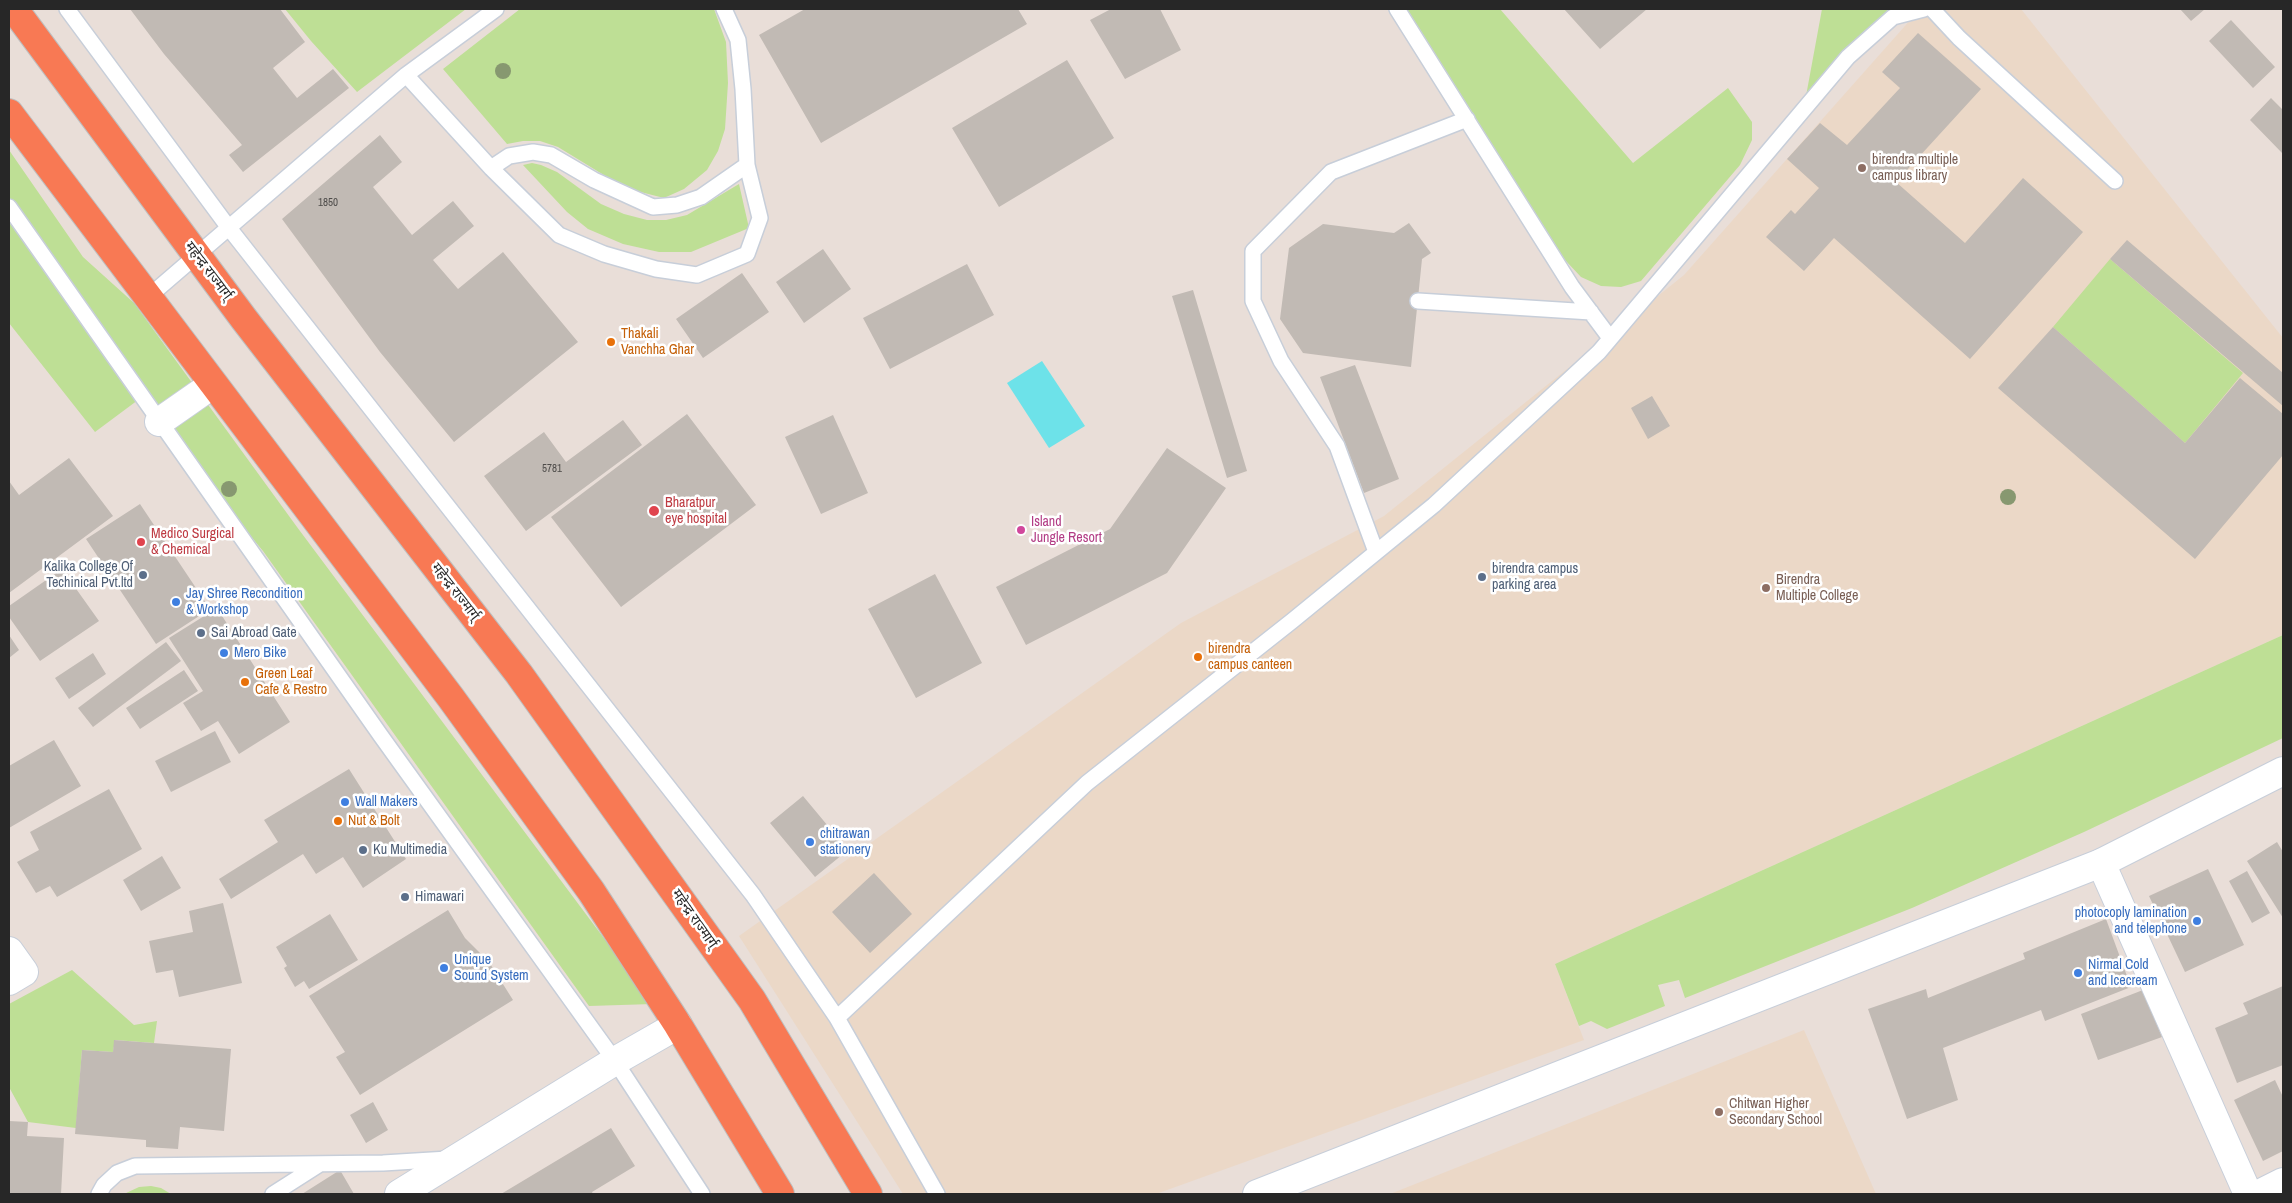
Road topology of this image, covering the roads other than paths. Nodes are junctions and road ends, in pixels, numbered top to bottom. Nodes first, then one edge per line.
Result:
1 (14, 9) edge
2 (67, 9) edge
3 (496, 9) edge
4 (724, 9) edge
5 (1397, 9) edge
6 (1924, 9) edge
7 (1932, 9) edge
8 (406, 75) junction
9 (10, 116) edge
10 (1466, 119) junction
11 (747, 164) junction
12 (491, 168) junction
13 (2115, 181) dead end
14 (9, 207) edge
15 (229, 228) junction
16 (197, 255) junction
17 (147, 298) junction
18 (1418, 301) dead end
19 (1591, 312) junction
20 (1610, 338) junction
21 (212, 385) junction
22 (159, 422) junction
23 (1376, 552) junction
24 (2283, 771) edge
25 (2101, 863) junction
26 (9, 951) edge
27 (9, 981) edge
28 (838, 1018) junction
29 (678, 1025) junction
30 (615, 1061) junction
31 (456, 1159) junction
32 (320, 1164) junction
33 (2283, 1182) edge
34 (99, 1194) edge
35 (273, 1194) edge
36 (399, 1194) edge
37 (702, 1194) edge
38 (780, 1194) edge
39 (868, 1194) edge
40 (937, 1194) edge
41 (1257, 1194) edge
42 (2248, 1194) edge
43 (2259, 1194) edge

1 - 16 highway, महेन्द्र राज्मार्ग्
2 - 15 lane
3 - 8 lane
4 - 11 lane
5 - 10 lane
6 - 20 lane
7 - 13 lane
8 - 12 lane
8 - 15 lane
9 - 17 highway
10 - 19 lane
10 - 23 lane
11 - 12 lane
11 - 12 lane
14 - 22 lane
15 - 16 lane
15 - 28 lane
16 - 17 lane
16 - 39 highway, महेन्द्र राज्मार्ग्
17 - 21 highway
18 - 19 lane
19 - 20 lane
20 - 23 lane
21 - 22 street
21 - 29 highway
22 - 30 lane
23 - 28 lane
24 - 25 street
25 - 41 street
25 - 42 street
26 - 27 street
28 - 40 lane
29 - 30 street
29 - 38 highway
30 - 31 street
30 - 37 lane
31 - 32 lane
31 - 36 street
32 - 34 lane
32 - 35 lane
33 - 43 street

